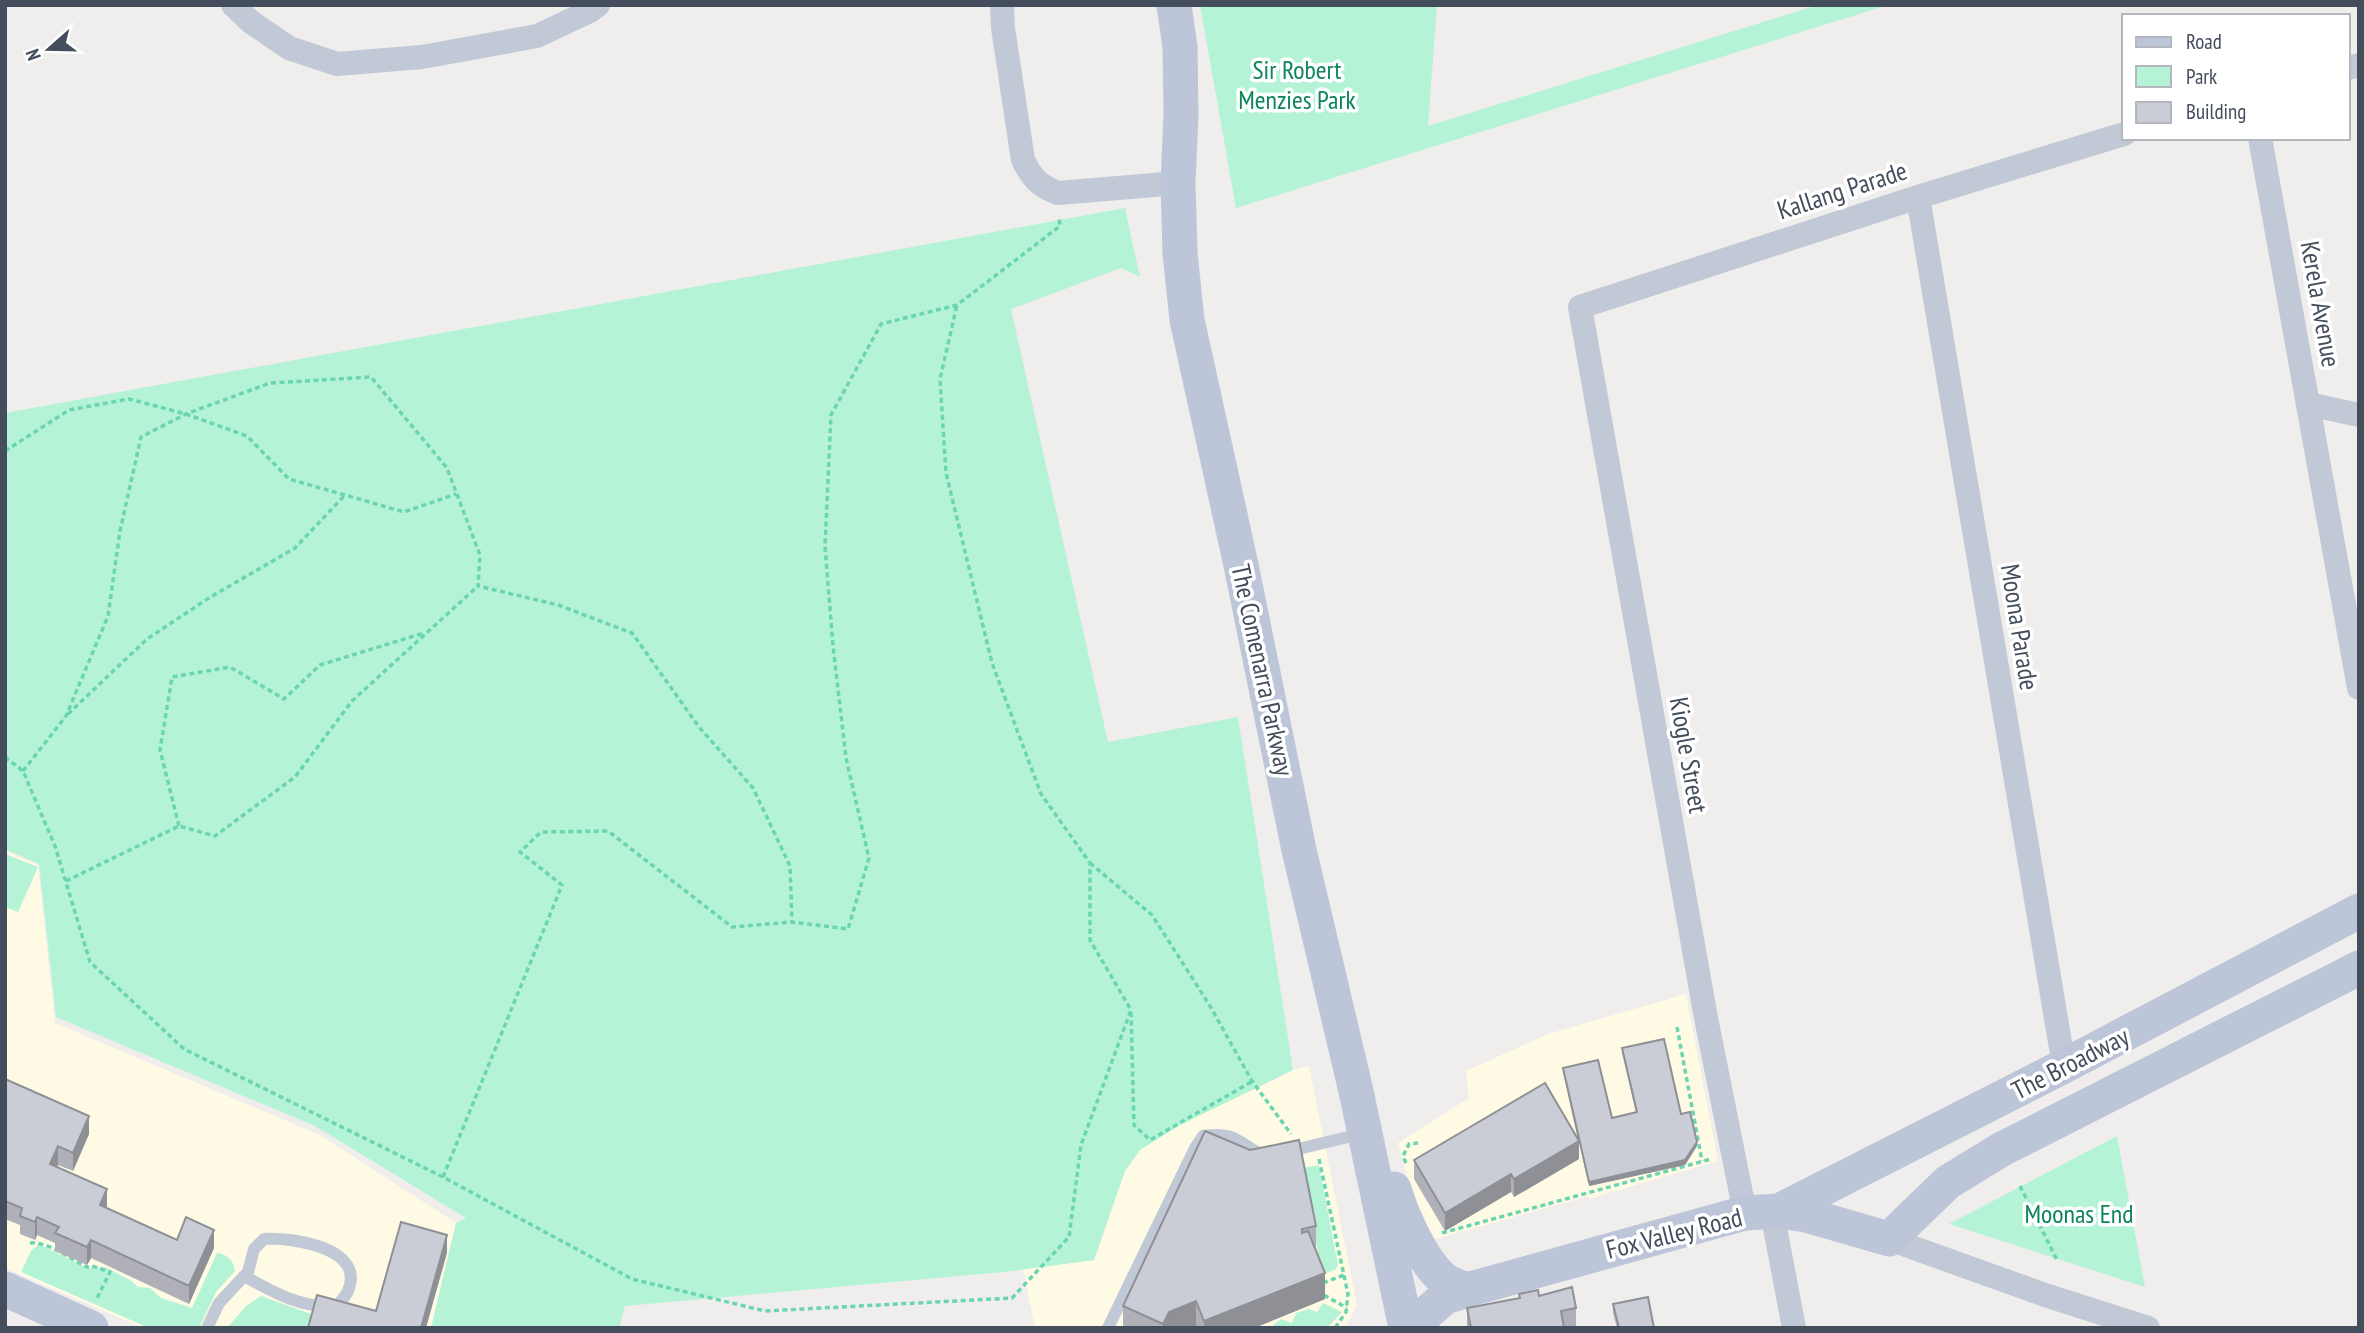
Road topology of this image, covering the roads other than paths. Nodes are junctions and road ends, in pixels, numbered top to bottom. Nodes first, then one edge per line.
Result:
1 (233, 5) edge
2 (598, 5) edge
3 (1002, 5) edge
4 (1174, 5) edge
5 (2122, 136) edge
6 (2260, 140) edge
7 (1178, 183) junction
8 (1918, 197) junction
9 (1580, 307) joint
10 (2308, 404) junction
11 (2359, 415) edge
12 (2359, 688) edge
13 (2359, 911) edge
14 (2359, 968) edge
15 (2064, 1066) junction
16 (1356, 1091) junction
17 (1364, 1133) junction
18 (1765, 1212) junction
19 (1889, 1239) junction
20 (247, 1272) junction
21 (5, 1289) edge
22 (1466, 1290) junction
23 (94, 1314) edge
24 (208, 1328) edge
25 (1108, 1328) edge
26 (1408, 1328) edge
27 (1794, 1328) edge
28 (2148, 1328) edge

1 - 2 street
3 - 7 street
4 - 7 main road, The Comenarra Parkway
5 - 8 street, Kallang Parade
6 - 10 street, Kerela Avenue
7 - 16 main road, The Comenarra Parkway
8 - 9 street, Kallang Parade
8 - 15 street, Moona Parade
9 - 18 street, Kiogle Street
10 - 11 street
10 - 12 street, Kerela Avenue
13 - 15 main road, The Broadway
14 - 19 main road, The Broadway
15 - 18 main road, The Broadway
16 - 17 main road, The Comenarra Parkway
16 - 22 main road
17 - 25 lane
17 - 26 main road, The Comenarra Parkway
18 - 19 main road, Fox Valley Road
18 - 22 main road, Fox Valley Road
18 - 27 street, Kiogle Street
19 - 28 street, Fox Valley Road
20 - 20 lane
20 - 24 lane
21 - 23 main road
22 - 26 main road, Fox Valley Road

